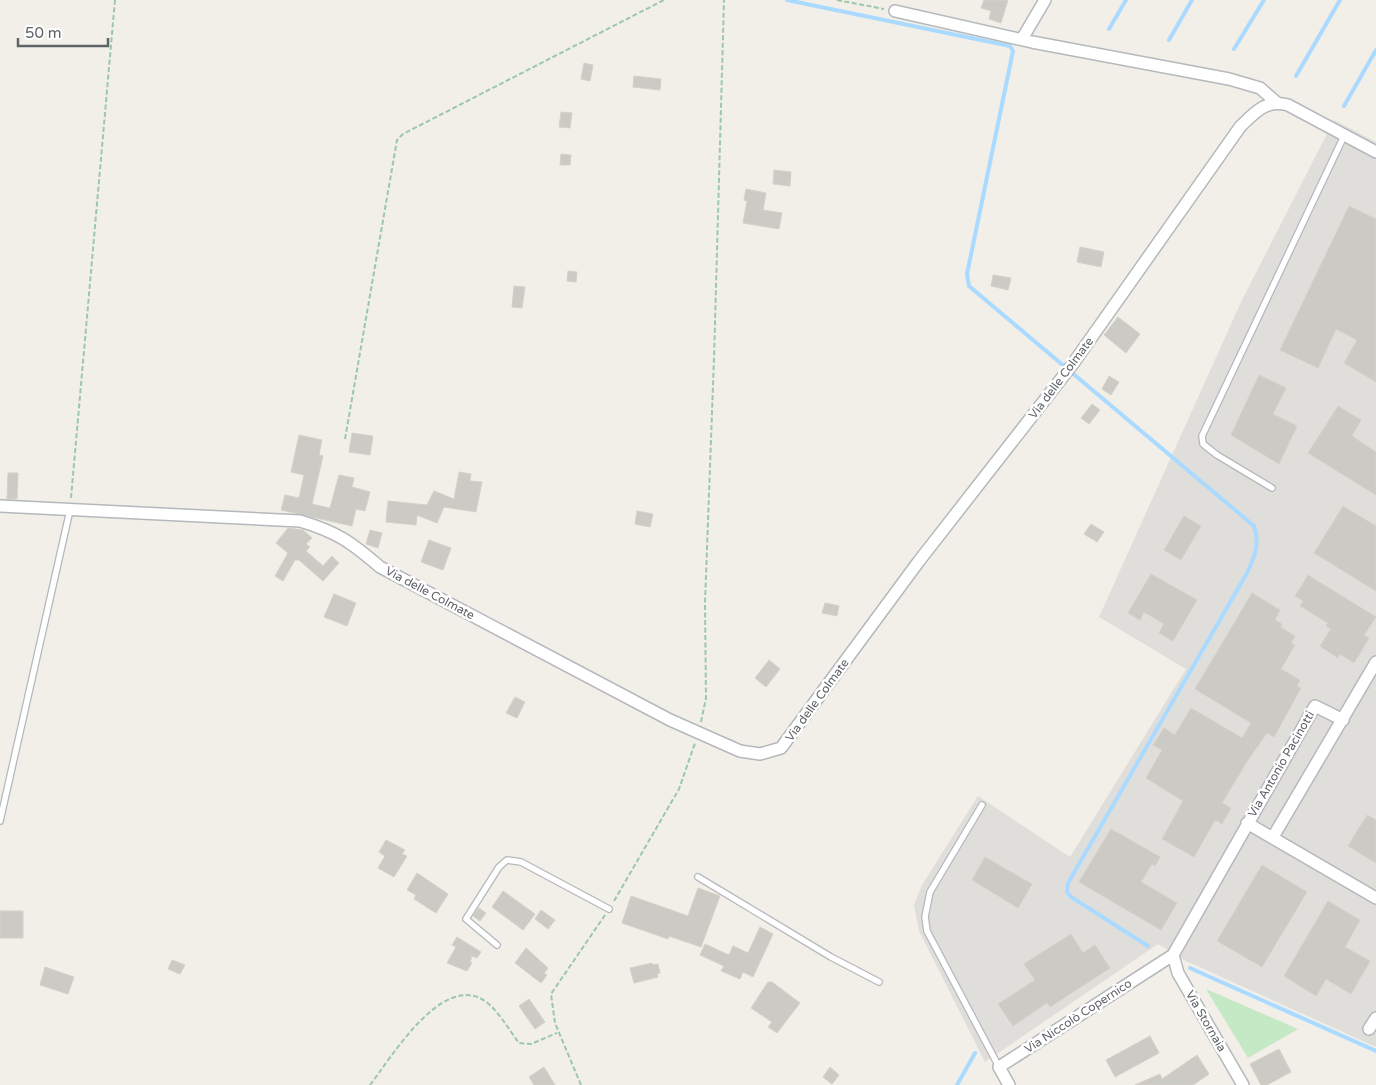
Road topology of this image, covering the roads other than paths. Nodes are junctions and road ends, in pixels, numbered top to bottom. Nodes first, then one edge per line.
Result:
1 (1045, 0) edge
2 (896, 11) road end
3 (1022, 39) junction
4 (1276, 102) junction
5 (1344, 136) junction
6 (1376, 152) edge
7 (1272, 488) dead end
8 (0, 506) edge
9 (70, 510) junction
10 (1376, 662) edge
11 (1343, 720) junction
12 (982, 805) dead end
13 (0, 821) edge
14 (1247, 823) junction
15 (1273, 837) junction
16 (698, 877) dead end
17 (1376, 898) edge
18 (609, 909) dead end
19 (497, 945) dead end
20 (1173, 954) junction
21 (879, 982) dead end
22 (1376, 1018) edge
23 (1369, 1029) dead end
24 (999, 1067) junction
25 (1009, 1085) edge
26 (1243, 1085) edge

1 - 3 street
2 - 3 street
3 - 4 street
4 - 5 street
4 - 9 street, Via delle Colmate
5 - 6 street
5 - 7 lane
8 - 9 street, Via delle Colmate
9 - 13 lane
10 - 11 street
11 - 14 street, Via Antonio Pacinotti
11 - 15 street
12 - 24 lane
14 - 15 street, Via Antonio Pacinotti
14 - 20 street, Via Antonio Pacinotti
15 - 17 street, Via Antonio Pacinotti
16 - 21 lane
18 - 19 lane
20 - 24 street, Via Niccolò Copernico
20 - 26 street, Via Stornaia
22 - 23 street
24 - 25 street

